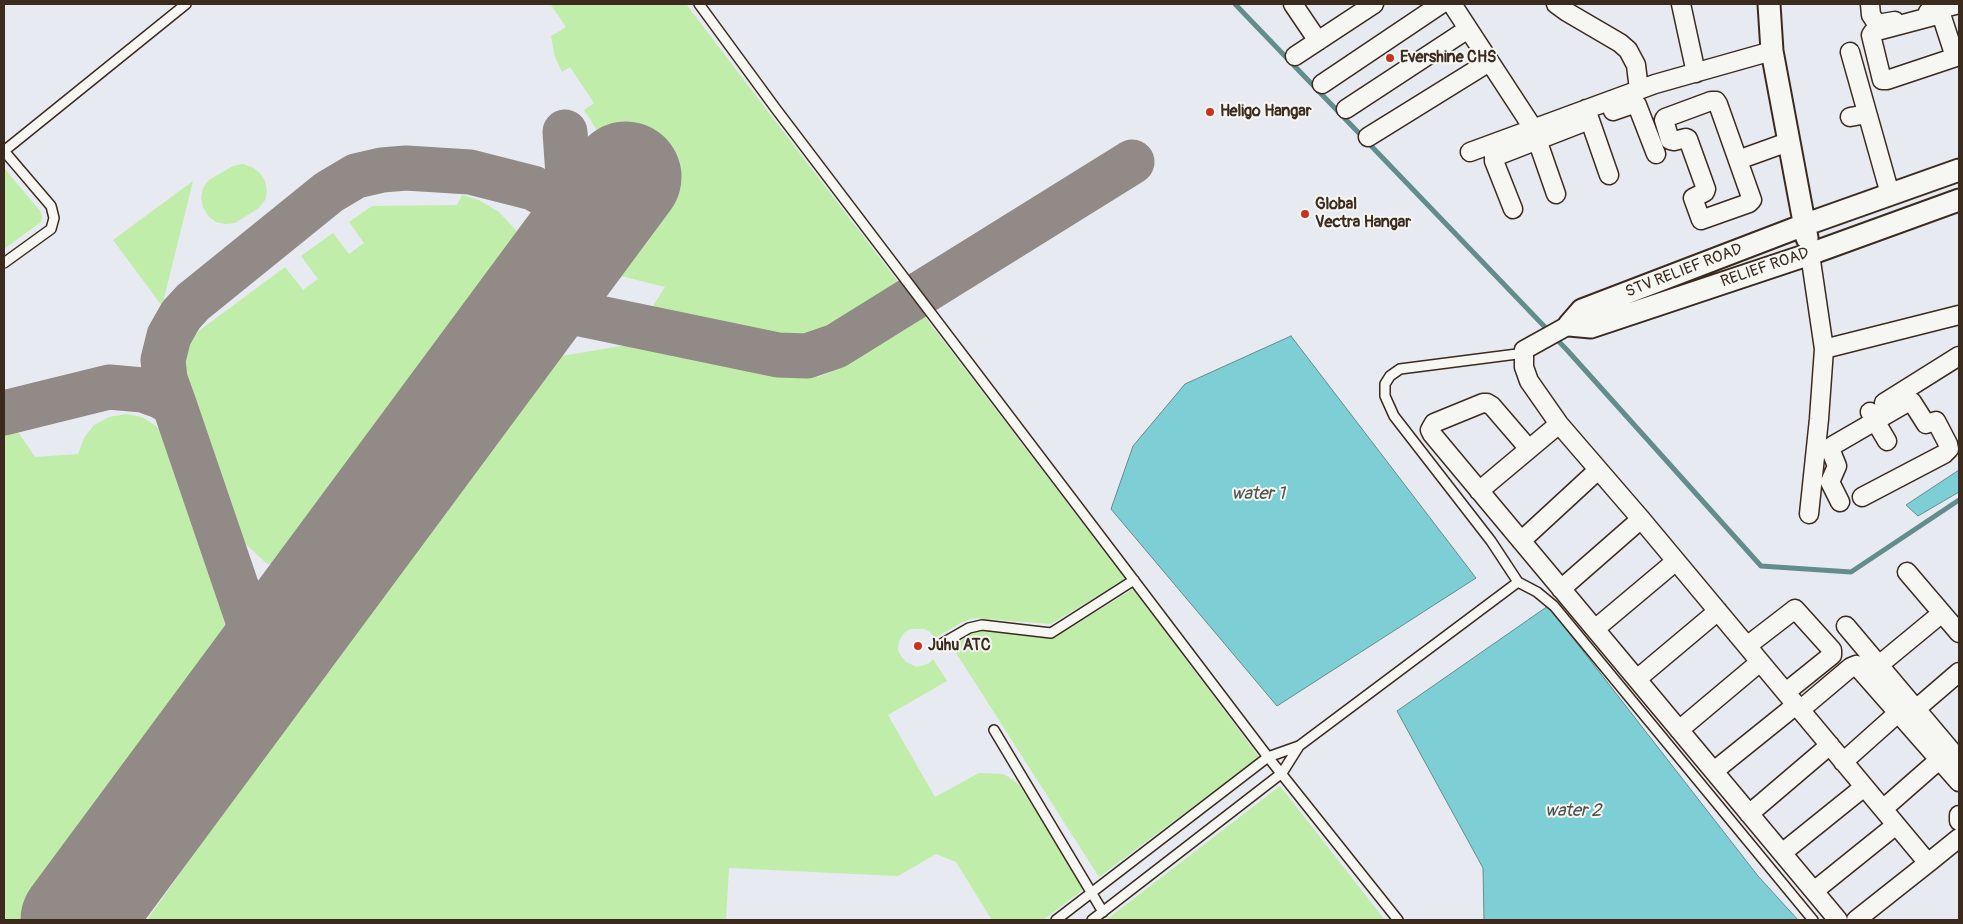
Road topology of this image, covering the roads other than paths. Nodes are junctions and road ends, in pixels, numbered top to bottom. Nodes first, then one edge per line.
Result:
1 (186, 4) edge
2 (699, 4) edge
3 (1293, 4) edge
4 (1374, 4) edge
5 (1441, 4) edge
6 (1452, 4) edge
7 (1556, 4) edge
8 (1681, 4) edge
9 (1769, 4) edge
10 (1870, 4) edge
11 (1959, 5) edge
12 (174, 7) edge
13 (1348, 11) edge
14 (1952, 22) edge
15 (1468, 29) junction
16 (1679, 32) dead end
17 (1318, 41) junction
18 (1772, 51) junction
19 (1850, 52) dead end
20 (1295, 56) dead end
21 (1957, 57) edge
22 (1490, 62) junction
23 (1693, 74) junction
24 (1322, 84) dead end
25 (1640, 90) junction
26 (1346, 109) dead end
27 (1588, 114) junction
28 (1867, 114) junction
29 (1850, 118) dead end
30 (1535, 134) junction
31 (1368, 137) dead end
32 (1788, 142) junction
33 (4, 151) edge
34 (1470, 152) dead end
35 (1656, 154) dead end
36 (1738, 160) junction
37 (1959, 170) edge
38 (1609, 175) dead end
39 (1556, 194) dead end
40 (1890, 194) junction
41 (1959, 200) edge
42 (1513, 209) dead end
43 (1804, 225) junction
44 (1810, 254) junction
45 (4, 262) edge
46 (1654, 282) junction
47 (1663, 303) junction
48 (1959, 315) edge
49 (1566, 326) junction
50 (1527, 348) junction
51 (1824, 349) junction
52 (1959, 356) edge
53 (1873, 417) junction
54 (1559, 424) junction
55 (1887, 442) dead end
56 (1816, 446) junction
57 (1529, 449) junction
58 (1598, 470) junction
59 (1479, 491) junction
60 (1862, 497) dead end
61 (1840, 502) dead end
62 (1809, 514) dead end
63 (1641, 519) junction
64 (1521, 541) junction
65 (1676, 561) junction
66 (1907, 572) dead end
67 (1134, 580) junction
68 (1518, 582) junction
69 (1561, 589) junction
70 (1718, 611) junction
71 (1942, 613) junction
72 (1846, 626) dead end
73 (1595, 629) junction
74 (1959, 633) edge
75 (943, 643) dead end
76 (1747, 646) junction
77 (1760, 662) junction
78 (1880, 665) junction
79 (1959, 672) edge
80 (1636, 679) junction
81 (1794, 702) junction
82 (1907, 710) junction
83 (994, 730) dead end
84 (1679, 730) junction
85 (1830, 745) junction
86 (1299, 746) junction
87 (1953, 755) edge
88 (1268, 757) junction
89 (1843, 762) junction
90 (1714, 771) junction
91 (1282, 773) junction
92 (1959, 782) edge
93 (1864, 786) junction
94 (1882, 809) junction
95 (1749, 814) junction
96 (1959, 816) edge
97 (1959, 821) edge
98 (1896, 826) junction
99 (1959, 838) edge
100 (1782, 853) junction
101 (1928, 863) junction
102 (1814, 891) junction
103 (1092, 894) junction
104 (1103, 912) junction
105 (1056, 920) edge
106 (1092, 920) edge
107 (1398, 920) edge
108 (1813, 920) edge
109 (1838, 920) edge
110 (1856, 920) edge

1 - 12 lane
2 - 67 lane
3 - 17 street
4 - 13 street
5 - 24 street
6 - 15 street
7 - 25 street
8 - 23 street
9 - 18 street
10 - 11 street
12 - 33 lane
13 - 17 street
14 - 21 street
14 - 21 street
15 - 22 street
15 - 26 street
16 - 23 street
17 - 20 street
18 - 23 street
18 - 32 street
19 - 28 street
22 - 30 street
22 - 31 street
23 - 25 street
25 - 27 street
27 - 30 street
27 - 35 street
27 - 38 street
28 - 29 street
28 - 40 street
30 - 34 street
30 - 39 street
30 - 42 street
32 - 36 street
32 - 43 street
33 - 45 lane
36 - 36 street
37 - 40 street, RELIEF ROAD
40 - 43 street, RELIEF ROAD
41 - 44 street, RELIEF ROAD
43 - 44 street
43 - 46 street, STV RELIEF ROAD
44 - 47 street, RELIEF ROAD
44 - 51 street
46 - 47 street
46 - 49 street, STV RELIEF ROAD
47 - 49 street, RELIEF ROAD
48 - 51 street
49 - 50 street
50 - 54 street
50 - 68 lane
51 - 56 street
52 - 53 street
53 - 55 street
53 - 56 street
53 - 60 street
53 - 61 street
54 - 57 street
54 - 58 street
56 - 62 street
57 - 59 street
57 - 59 street
58 - 63 street
58 - 64 street
59 - 64 street
63 - 65 street
63 - 69 street
64 - 69 street
65 - 70 street
65 - 73 street
66 - 71 street
67 - 75 lane
67 - 88 lane
68 - 86 lane
68 - 108 lane
69 - 73 street
70 - 76 street
70 - 80 street
71 - 74 street
71 - 78 street
72 - 78 street
73 - 80 street
76 - 77 street
76 - 81 street
77 - 81 street
77 - 84 street
78 - 82 street
79 - 82 street
80 - 84 street
81 - 82 street
81 - 85 street
81 - 90 street
82 - 87 street
82 - 89 street
83 - 103 lane
84 - 90 street
85 - 89 street
85 - 95 street
86 - 88 lane
86 - 91 lane
87 - 92 street
87 - 94 street
88 - 91 lane
88 - 103 lane
89 - 93 street
90 - 95 street
91 - 104 lane
91 - 107 lane
93 - 94 street
93 - 100 street
94 - 98 street
95 - 100 street
96 - 97 street
98 - 101 street
98 - 102 street
99 - 101 street
100 - 102 street
101 - 110 street
102 - 109 street
103 - 104 lane
103 - 105 lane
104 - 106 lane

